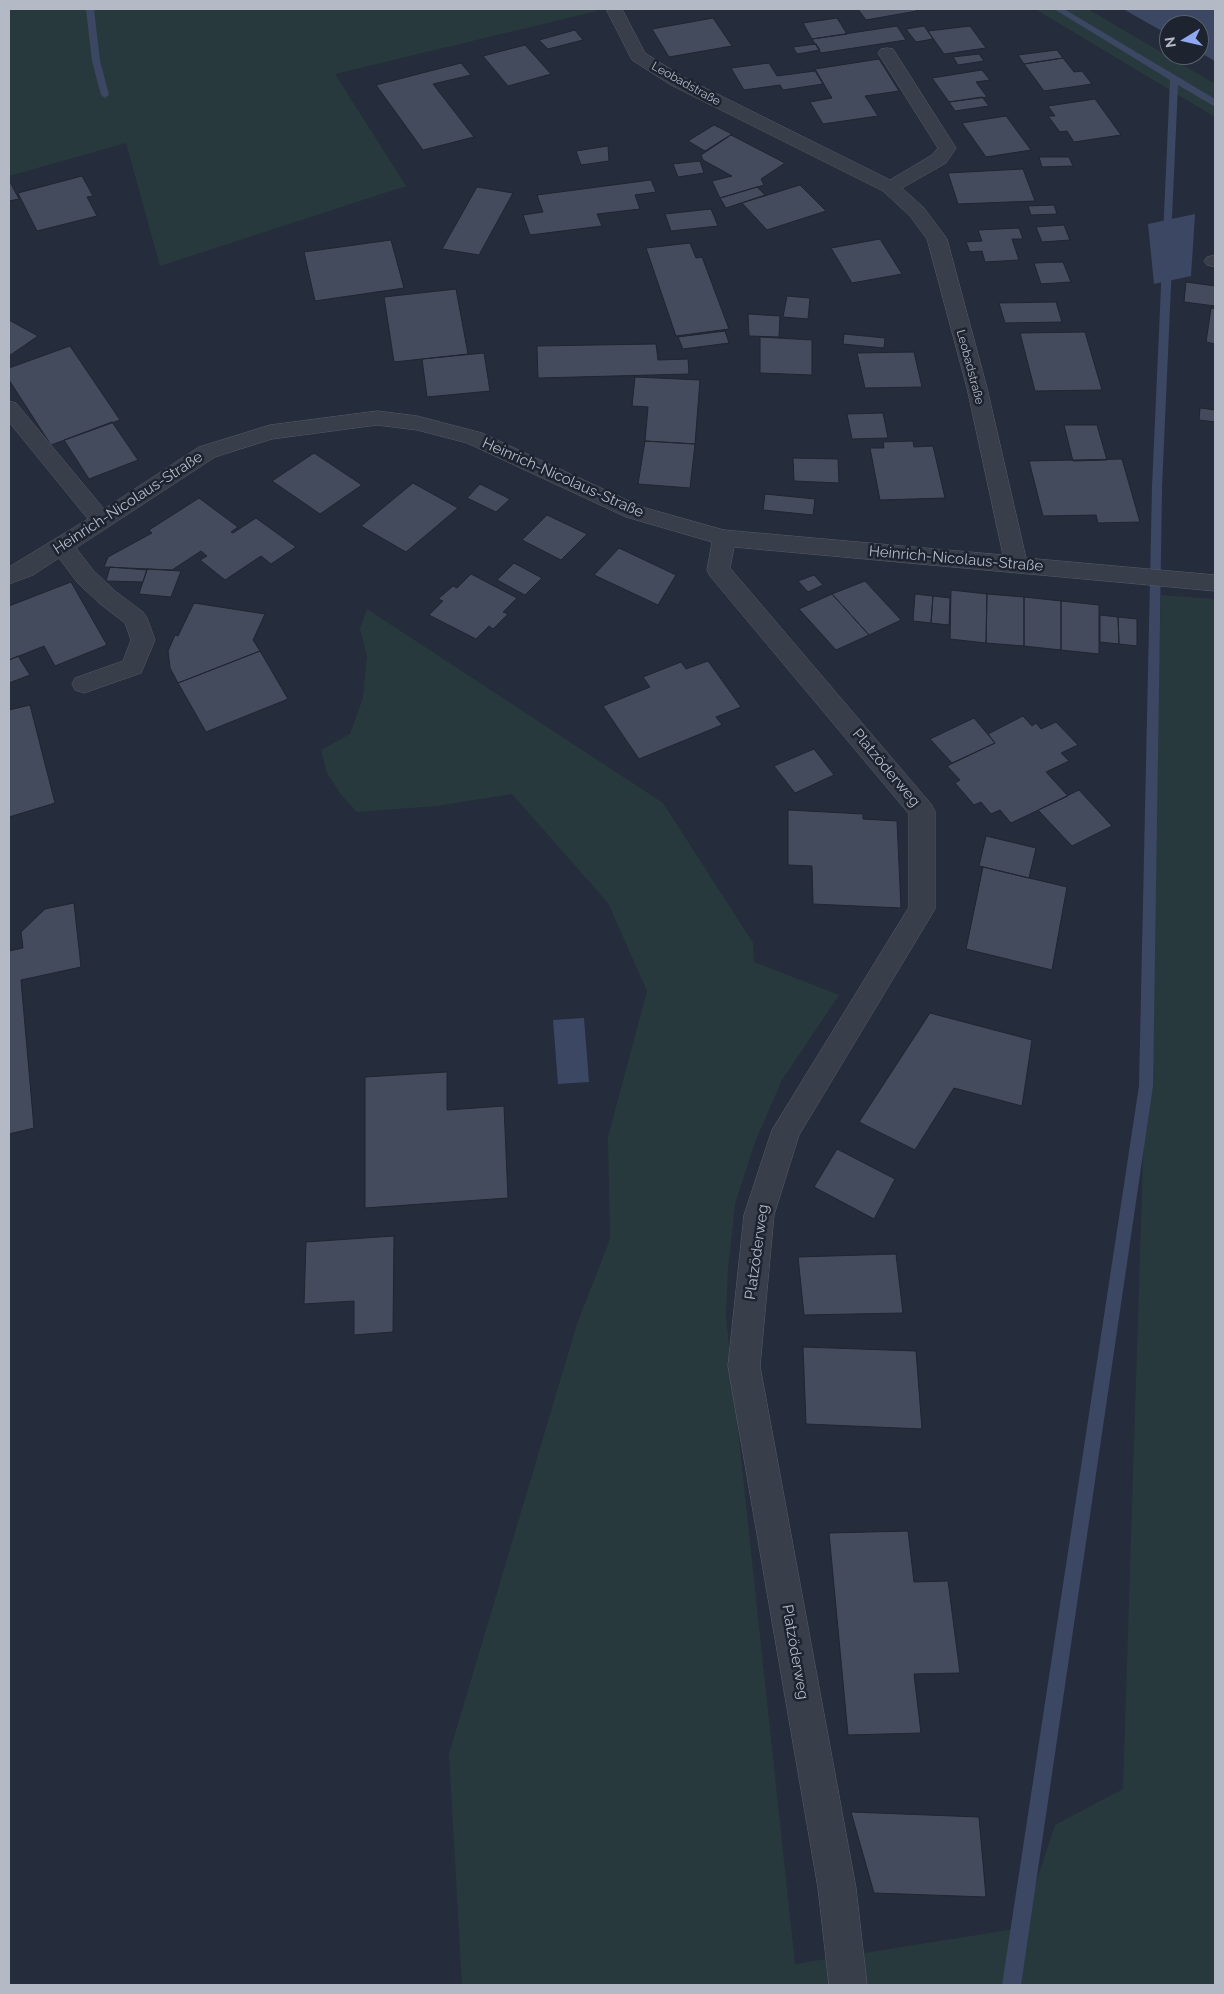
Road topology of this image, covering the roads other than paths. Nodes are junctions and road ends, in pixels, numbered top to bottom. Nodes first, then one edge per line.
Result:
1 (614, 9) edge
2 (887, 53) dead end
3 (890, 187) junction
4 (9, 408) edge
5 (102, 521) junction
6 (724, 538) junction
7 (62, 546) junction
8 (1016, 564) junction
9 (9, 576) edge
10 (1215, 583) edge
11 (84, 684) dead end
12 (848, 1985) edge

1 - 3 street, Leobadstraße
2 - 3 street
3 - 8 street, Leobadstraße
4 - 5 street
5 - 6 street, Heinrich-Nicolaus-Straße
5 - 7 street, Heinrich-Nicolaus-Straße
6 - 8 street, Heinrich-Nicolaus-Straße
6 - 12 street, Platzöderweg
7 - 9 street, Heinrich-Nicolaus-Straße
7 - 11 street
8 - 10 street, Heinrich-Nicolaus-Straße

